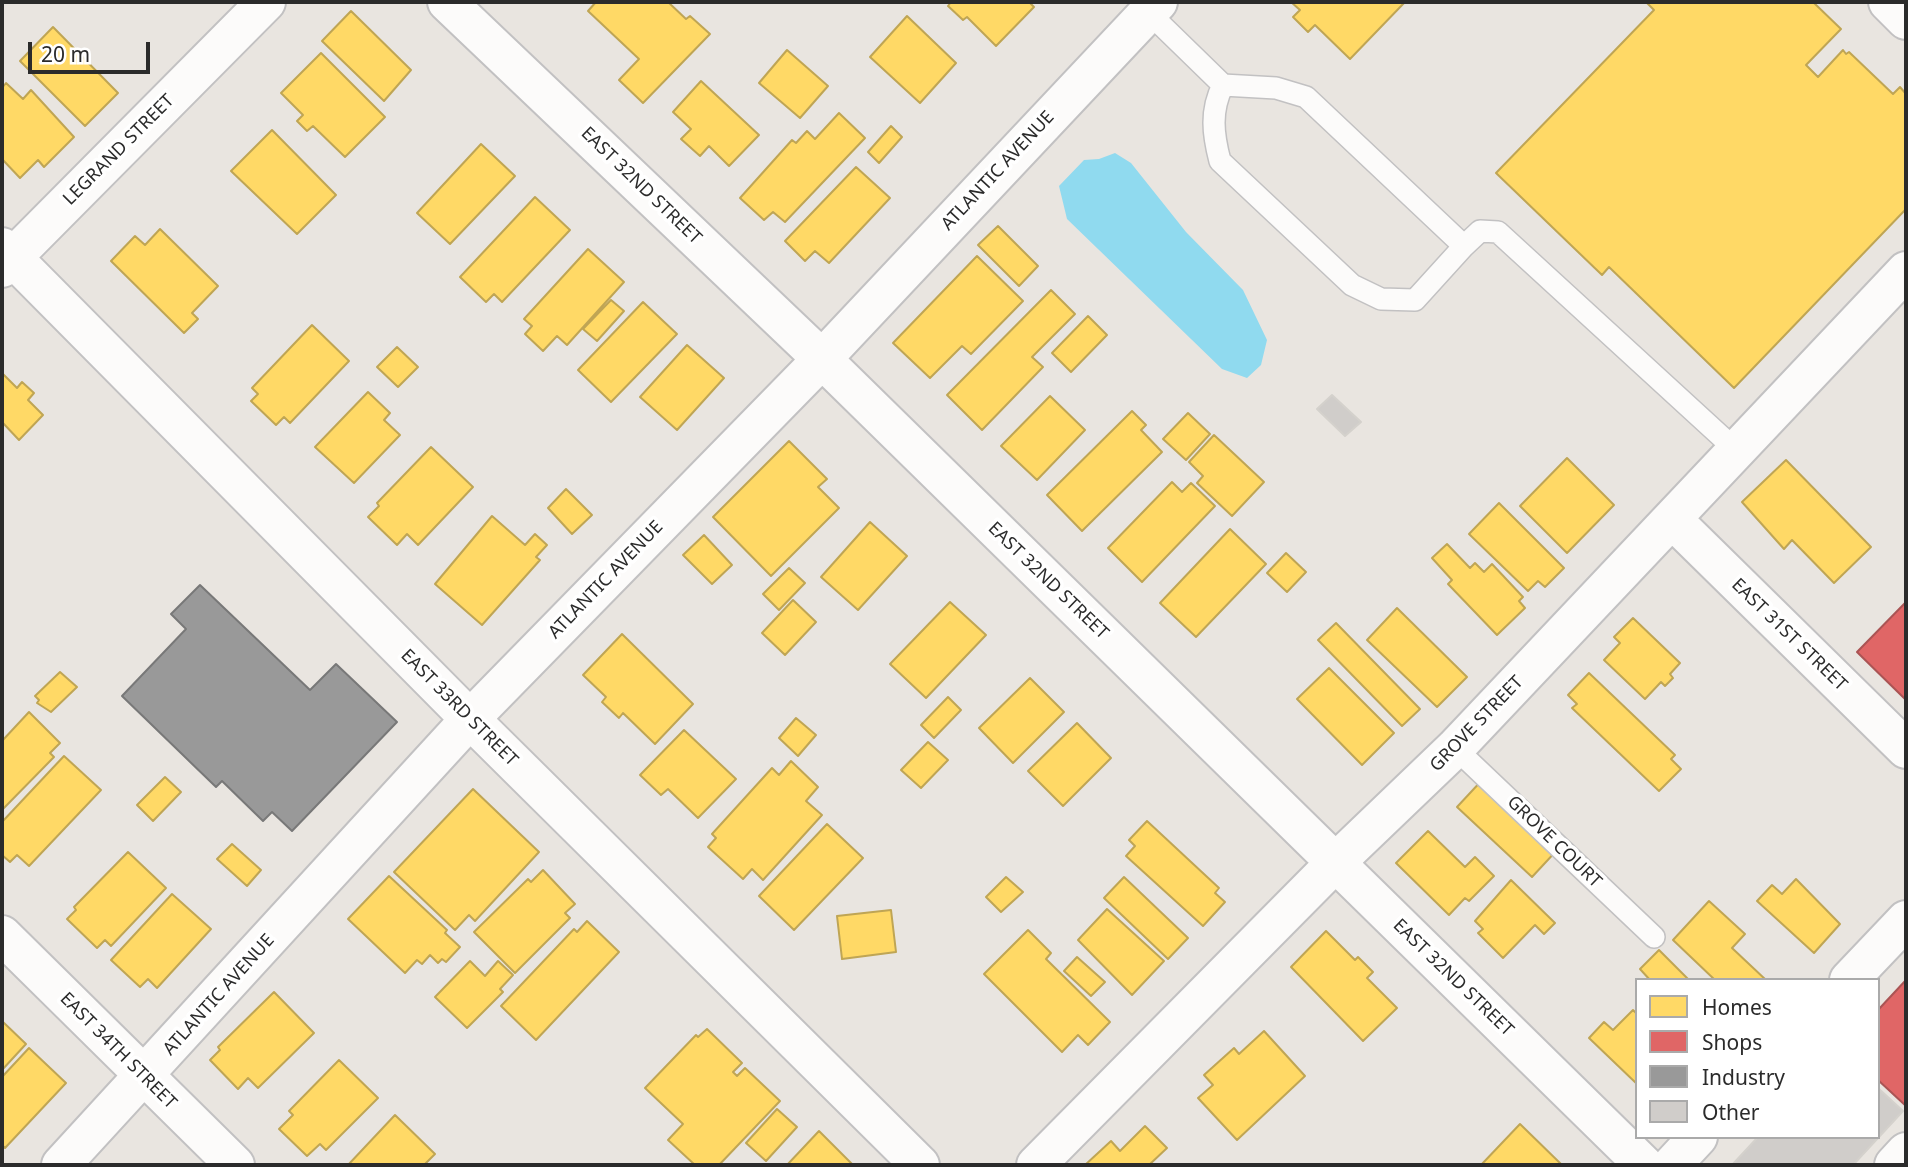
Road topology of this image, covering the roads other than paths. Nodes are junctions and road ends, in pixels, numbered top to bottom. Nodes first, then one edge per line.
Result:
1 (266, 2) edge
2 (447, 2) edge
3 (1888, 2) edge
4 (1148, 5) edge
5 (1906, 20) edge
6 (1223, 85) junction
7 (1464, 246) junction
8 (5, 258) edge
9 (1906, 271) edge
10 (822, 359) junction
11 (1737, 451) junction
12 (1673, 520) junction
13 (470, 719) junction
14 (1455, 748) junction
15 (1906, 749) edge
16 (1335, 863) junction
17 (1906, 920) edge
18 (2, 935) edge
19 (1654, 937) dead end
20 (1851, 978) edge
21 (144, 1077) junction
22 (1697, 1139) edge
23 (1906, 1152) edge
24 (61, 1165) edge
25 (235, 1165) edge
26 (920, 1165) edge
27 (1036, 1165) edge
28 (1644, 1165) edge
29 (1672, 1165) edge
30 (1894, 1165) edge

1 - 8 street, LEGRAND STREET
2 - 10 street, EAST 32ND STREET
3 - 5 street
4 - 6 lane
4 - 10 street, ATLANTIC AVENUE
6 - 7 lane
6 - 7 lane
7 - 11 lane
8 - 13 street, EAST 33RD STREET
9 - 11 street, GROVE STREET
10 - 13 street, ATLANTIC AVENUE
10 - 16 street, EAST 32ND STREET
11 - 12 street, GROVE STREET
12 - 14 street, GROVE STREET
12 - 15 street, EAST 31ST STREET
13 - 21 street, ATLANTIC AVENUE
13 - 26 street, EAST 33RD STREET
14 - 16 street, GROVE STREET
14 - 19 lane, GROVE COURT
16 - 27 street, GROVE STREET
16 - 28 street, EAST 32ND STREET
17 - 20 street
18 - 21 street, EAST 34TH STREET
21 - 24 street, ATLANTIC AVENUE
21 - 25 street, EAST 34TH STREET
22 - 29 street
23 - 30 street

